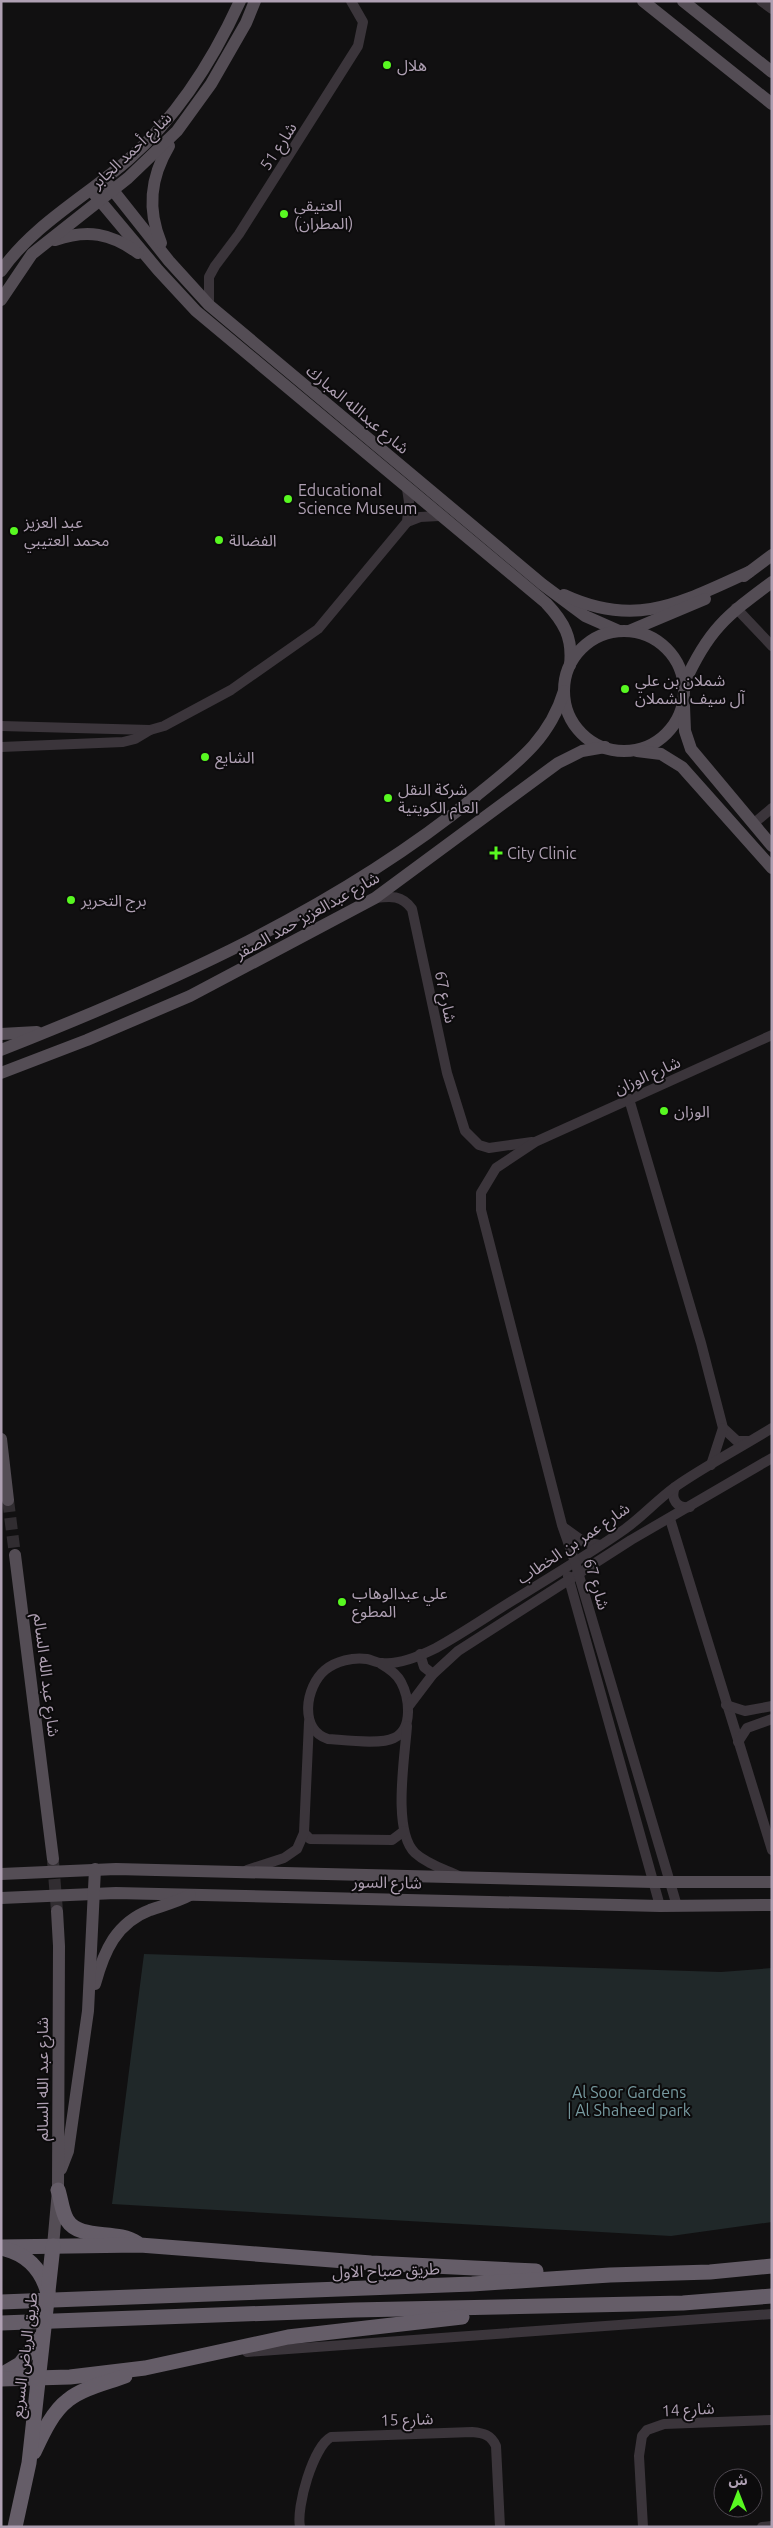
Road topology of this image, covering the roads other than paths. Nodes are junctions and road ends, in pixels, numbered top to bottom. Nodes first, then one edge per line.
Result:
1 (240, 1) edge
2 (255, 1) edge
3 (351, 1) edge
4 (643, 1) edge
5 (683, 1) edge
6 (761, 1) edge
7 (772, 10) edge
8 (772, 72) edge
9 (772, 104) edge
10 (177, 131) junction
11 (104, 179) junction
12 (91, 190) junction
13 (113, 190) junction
14 (100, 201) junction
15 (39, 248) junction
16 (169, 262) junction
17 (156, 267) junction
18 (1, 271) edge
19 (1, 300) edge
20 (209, 305) junction
21 (407, 489) junction
22 (439, 516) junction
23 (407, 522) junction
24 (772, 555) edge
25 (749, 572) junction
26 (772, 582) edge
27 (542, 584) junction
28 (736, 608) junction
29 (624, 631) junction
30 (772, 646) edge
31 (570, 665) junction
32 (684, 684) junction
33 (564, 691) junction
34 (683, 700) junction
35 (6, 726) edge
36 (150, 730) junction
37 (5, 747) edge
38 (605, 747) junction
39 (632, 750) junction
40 (772, 808) edge
41 (753, 824) junction
42 (772, 846) edge
43 (772, 868) edge
44 (375, 898) junction
45 (50, 1031) junction
46 (1, 1034) edge
47 (772, 1035) edge
48 (1, 1050) edge
49 (26, 1064) junction
50 (1, 1073) edge
51 (1, 1081) edge
52 (629, 1099) junction
53 (465, 1131) joint
54 (535, 1142) junction
55 (481, 1210) joint
56 (723, 1428) junction
57 (772, 1428) edge
58 (1, 1438) edge
59 (752, 1441) junction
60 (772, 1458) edge
61 (711, 1465) junction
62 (675, 1487) junction
63 (8, 1500) tunnel mouth
64 (690, 1507) junction
65 (670, 1519) junction
66 (562, 1525) junction
67 (600, 1545) junction
68 (16, 1556) tunnel mouth
69 (575, 1562) junction
70 (566, 1567) junction
71 (579, 1574) junction
72 (569, 1581) junction
73 (420, 1654) junction
74 (381, 1664) junction
75 (433, 1674) junction
76 (726, 1705) junction
77 (772, 1706) edge
78 (408, 1707) junction
79 (772, 1719) edge
80 (309, 1721) junction
81 (407, 1721) junction
82 (738, 1742) junction
83 (404, 1831) junction
84 (304, 1833) junction
85 (772, 1850) edge
86 (53, 1859) tunnel mouth
87 (95, 1869) junction
88 (240, 1873) junction
89 (1, 1874) edge
90 (465, 1878) junction
91 (653, 1882) junction
92 (670, 1882) junction
93 (772, 1882) edge
94 (95, 1893) junction
95 (190, 1894) junction
96 (1, 1898) edge
97 (772, 1905) edge
98 (660, 1906) junction
99 (676, 1906) junction
100 (56, 1911) tunnel mouth
101 (88, 2011) junction
102 (58, 2174) junction
103 (58, 2190) junction
104 (140, 2245) junction
105 (53, 2246) junction
106 (1, 2248) edge
107 (772, 2266) edge
108 (46, 2274) junction
109 (610, 2275) junction
110 (772, 2296) edge
111 (1, 2302) edge
112 (551, 2307) junction
113 (772, 2314) edge
114 (1, 2323) edge
115 (35, 2356) junction
116 (194, 2356) junction
117 (145, 2368) junction
118 (1, 2375) edge
119 (39, 2378) junction
120 (1, 2379) edge
121 (772, 2420) edge
122 (29, 2463) junction
123 (772, 2526) edge
124 (15, 2527) edge
125 (300, 2527) edge
126 (500, 2527) edge
127 (643, 2527) edge
128 (762, 2527) edge

1 - 11 main road, شارع أحمد الجابر
2 - 10 main road, شارع أحمد الجابر
3 - 20 street, شارع 51
4 - 9 main road
5 - 8 main road
6 - 7 street
10 - 13 main road, شارع أحمد الجابر
10 - 16 main road
11 - 12 main road, شارع أحمد الجابر
11 - 13 main road, شارع عبدالله المبارك
12 - 14 main road, شارع عبدالله المبارك
12 - 18 main road, شارع أحمد الجابر
13 - 14 main road, شارع أحمد الجابر
13 - 16 main road, شارع عبدالله المبارك
14 - 15 main road, شارع أحمد الجابر
14 - 17 main road, شارع عبدالله المبارك
15 - 17 main road
15 - 19 main road, شارع أحمد الجابر
16 - 20 main road, شارع عبدالله المبارك
17 - 21 main road, شارع عبدالله المبارك
20 - 27 main road, شارع عبدالله المبارك
21 - 22 main road, شارع عبدالله المبارك
21 - 23 street
22 - 23 street
22 - 31 main road, شارع عبدالله المبارك
23 - 36 street
24 - 25 main road
25 - 27 main road
25 - 29 main road
26 - 28 main road
27 - 29 main road, شارع عبدالله المبارك
28 - 30 street
28 - 32 main road
29 - 31 main road
29 - 32 main road
31 - 33 main road
32 - 34 main road
33 - 38 main road
33 - 45 main road, شارع عبدالعزيز حمد الصقر
34 - 39 main road
34 - 41 main road
35 - 36 street
35 - 37 street
36 - 37 street
38 - 39 main road
38 - 44 main road, شارع عبدالعزيز حمد الصقر
39 - 43 main road
40 - 41 street
41 - 42 main road
44 - 49 main road, شارع عبدالعزيز حمد الصقر
44 - 53 street, شارع 67
45 - 46 main road
45 - 48 main road, شارع عبدالعزيز حمد الصقر
47 - 52 street, شارع الوزان
49 - 50 main road, شارع عبدالعزيز حمد الصقر
49 - 51 main road
52 - 54 street, شارع الوزان
52 - 56 street
53 - 54 street, شارع الوزان
54 - 55 street, شارع الوزان
55 - 66 street, شارع 67
56 - 59 street
56 - 61 street
57 - 59 street, شارع عمر بن الخطاب
58 - 63 main road
59 - 61 street, شارع عمر بن الخطاب
60 - 64 street, شارع عمر بن الخطاب
61 - 62 street, شارع عمر بن الخطاب
62 - 64 street
62 - 67 street, شارع عمر بن الخطاب
64 - 65 street, شارع عمر بن الخطاب
65 - 71 street, شارع عمر بن الخطاب
65 - 76 street
66 - 67 street
66 - 69 street, شارع 67
67 - 69 street, شارع عمر بن الخطاب
68 - 86 main road, شارع عبد الله السالم
69 - 70 street, شارع عمر بن الخطاب
69 - 71 street, شارع 67
70 - 72 street, شارع 67
70 - 73 street, شارع عمر بن الخطاب
71 - 72 street, شارع عمر بن الخطاب
71 - 92 street, شارع 67
72 - 75 street, شارع عمر بن الخطاب
72 - 91 street, شارع 67
73 - 74 street, شارع عمر بن الخطاب
73 - 75 street
74 - 78 street
74 - 80 street
75 - 78 street, شارع عمر بن الخطاب
76 - 77 street
76 - 82 street
78 - 81 street
79 - 82 street
80 - 81 street
80 - 84 street
81 - 83 street
82 - 85 street
83 - 84 street
83 - 90 street
84 - 88 street
87 - 88 main road, شارع السور
87 - 89 main road, شارع السور
87 - 94 main road
88 - 90 main road, شارع السور
90 - 91 main road, شارع السور
91 - 92 main road, شارع السور
91 - 98 street, شارع 67
92 - 93 main road, شارع السور
92 - 99 street, شارع 67
94 - 95 main road, شارع السور
94 - 96 main road, شارع السور
94 - 101 main road
95 - 98 main road, شارع السور
95 - 101 main road
97 - 99 main road, شارع السور
98 - 99 main road, شارع السور
100 - 102 main road, شارع عبد الله السالم
101 - 102 main road
102 - 103 main road, شارع عبد الله السالم
103 - 104 highway
103 - 105 main road, شارع عبد الله السالم
104 - 105 highway
104 - 109 highway
105 - 106 highway
105 - 108 highway, طريق الرياض السريع
106 - 108 highway
107 - 109 highway, طريق صباح الاول
108 - 115 highway, طريق الرياض السريع
109 - 111 highway, طريق صباح الاول
110 - 112 highway
112 - 114 highway
112 - 116 highway
113 - 116 street
115 - 118 highway
115 - 119 highway, طريق الرياض السريع
116 - 117 highway
117 - 119 highway
117 - 122 highway
119 - 120 highway
119 - 122 highway, طريق الرياض السريع
121 - 127 street, شارع 14
122 - 124 highway, طريق الرياض السريع
123 - 128 street
125 - 126 street, شارع 15

